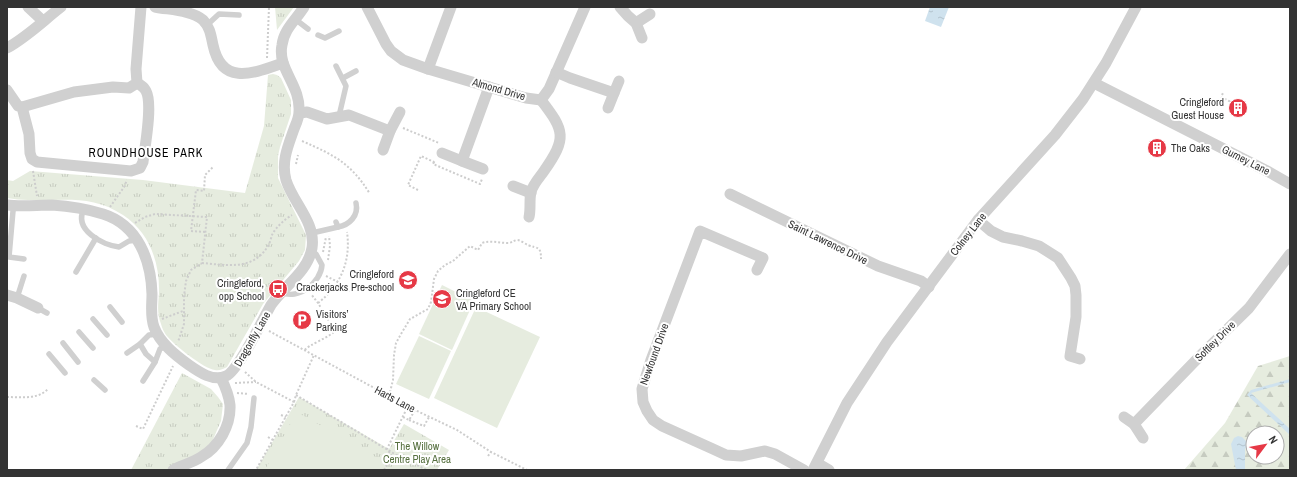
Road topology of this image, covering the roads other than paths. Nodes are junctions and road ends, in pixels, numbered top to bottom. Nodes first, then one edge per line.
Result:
1 (28, 7) edge
2 (61, 7) edge
3 (141, 7) edge
4 (155, 7) edge
5 (304, 7) edge
6 (367, 7) edge
7 (451, 7) edge
8 (585, 7) edge
9 (620, 7) edge
10 (1136, 7) edge
11 (185, 10) edge
12 (650, 14) dead end
13 (239, 15) dead end
14 (295, 19) junction
15 (44, 21) junction
16 (636, 23) junction
17 (207, 25) junction
18 (308, 29) dead end
19 (339, 31) dead end
20 (318, 35) dead end
21 (642, 38) dead end
22 (7, 48) edge
23 (283, 63) junction
24 (336, 66) dead end
25 (428, 69) junction
26 (356, 71) dead end
27 (556, 72) junction
28 (343, 78) junction
29 (619, 81) dead end
30 (137, 83) junction
31 (1094, 83) junction
32 (489, 86) junction
33 (7, 90) edge
34 (614, 93) junction
35 (541, 100) junction
36 (22, 107) junction
37 (608, 108) dead end
38 (400, 112) dead end
39 (300, 113) junction
40 (339, 116) junction
41 (392, 128) junction
42 (441, 148) road end
43 (383, 150) dead end
44 (462, 161) junction
45 (483, 169) road end
46 (1290, 184) edge
47 (513, 186) dead end
48 (531, 193) junction
49 (730, 194) dead end
50 (356, 203) dead end
51 (11, 206) edge
52 (84, 209) junction
53 (529, 217) dead end
54 (978, 220) junction
55 (312, 233) junction
56 (96, 238) junction
57 (137, 240) junction
58 (311, 251) junction
59 (1290, 254) edge
60 (8, 257) edge
61 (24, 259) dead end
62 (757, 270) dead end
63 (76, 272) dead end
64 (24, 276) dead end
65 (929, 287) junction
66 (281, 292) junction
67 (10, 298) edge
68 (110, 307) dead end
69 (43, 311) dead end
70 (93, 319) dead end
71 (122, 322) dead end
72 (79, 332) dead end
73 (158, 334) junction
74 (107, 335) dead end
75 (63, 343) dead end
76 (140, 344) junction
77 (93, 348) dead end
78 (169, 348) junction
79 (127, 353) dead end
80 (49, 354) dead end
81 (1080, 359) dead end
82 (78, 362) dead end
83 (155, 362) junction
84 (65, 373) dead end
85 (221, 378) junction
86 (94, 380) dead end
87 (143, 381) dead end
88 (105, 390) dead end
89 (254, 398) road end
90 (1124, 417) dead end
91 (1134, 424) junction
92 (1143, 438) dead end
93 (815, 467) edge
94 (173, 470) edge
95 (228, 470) edge
96 (804, 470) edge
97 (829, 470) edge

1 - 15 street
2 - 15 street
3 - 30 street
4 - 11 street
5 - 14 street, Dragonfly Lane
6 - 25 street, Almond Drive
7 - 25 street
8 - 27 street, Almond Drive
9 - 16 street
10 - 31 street, Colney Lane
11 - 17 street
12 - 16 street
13 - 17 lane
14 - 18 lane
14 - 23 street, Dragonfly Lane
15 - 22 street
16 - 21 street
17 - 23 street
19 - 20 lane
23 - 39 street, Dragonfly Lane
24 - 28 lane
25 - 32 street, Almond Drive
26 - 28 lane
27 - 34 street
27 - 35 street, Almond Drive
28 - 40 lane
29 - 34 street
30 - 36 street
30 - 36 street
31 - 46 street, Gurney Lane
31 - 54 street, Colney Lane
32 - 35 street, Almond Drive
32 - 44 street
33 - 36 street
34 - 37 street
35 - 48 street
38 - 41 street
39 - 40 street
39 - 55 street, Dragonfly Lane
40 - 41 street
41 - 43 street
42 - 44 street
44 - 45 street
47 - 48 street
48 - 53 street
49 - 65 street, Saint Lawrence Drive
50 - 55 lane
51 - 52 street
51 - 60 lane
52 - 56 lane
52 - 57 street
54 - 65 street, Colney Lane
54 - 81 street
55 - 58 street, Dragonfly Lane
56 - 57 lane
56 - 63 lane
57 - 73 street
58 - 66 street, Dragonfly Lane
58 - 66 lane
59 - 91 street, Softley Drive
60 - 61 lane
62 - 96 street, Newfound Drive
64 - 67 lane
65 - 93 street, Colney Lane
66 - 85 street, Dragonfly Lane
67 - 69 street
68 - 71 lane
70 - 74 lane
72 - 77 lane
73 - 76 lane
73 - 78 street
75 - 82 lane
76 - 79 lane
76 - 83 lane
78 - 83 lane
78 - 85 street
80 - 84 lane
83 - 87 lane
85 - 94 street
86 - 88 lane
89 - 95 lane
90 - 91 street
91 - 92 street
93 - 97 street

